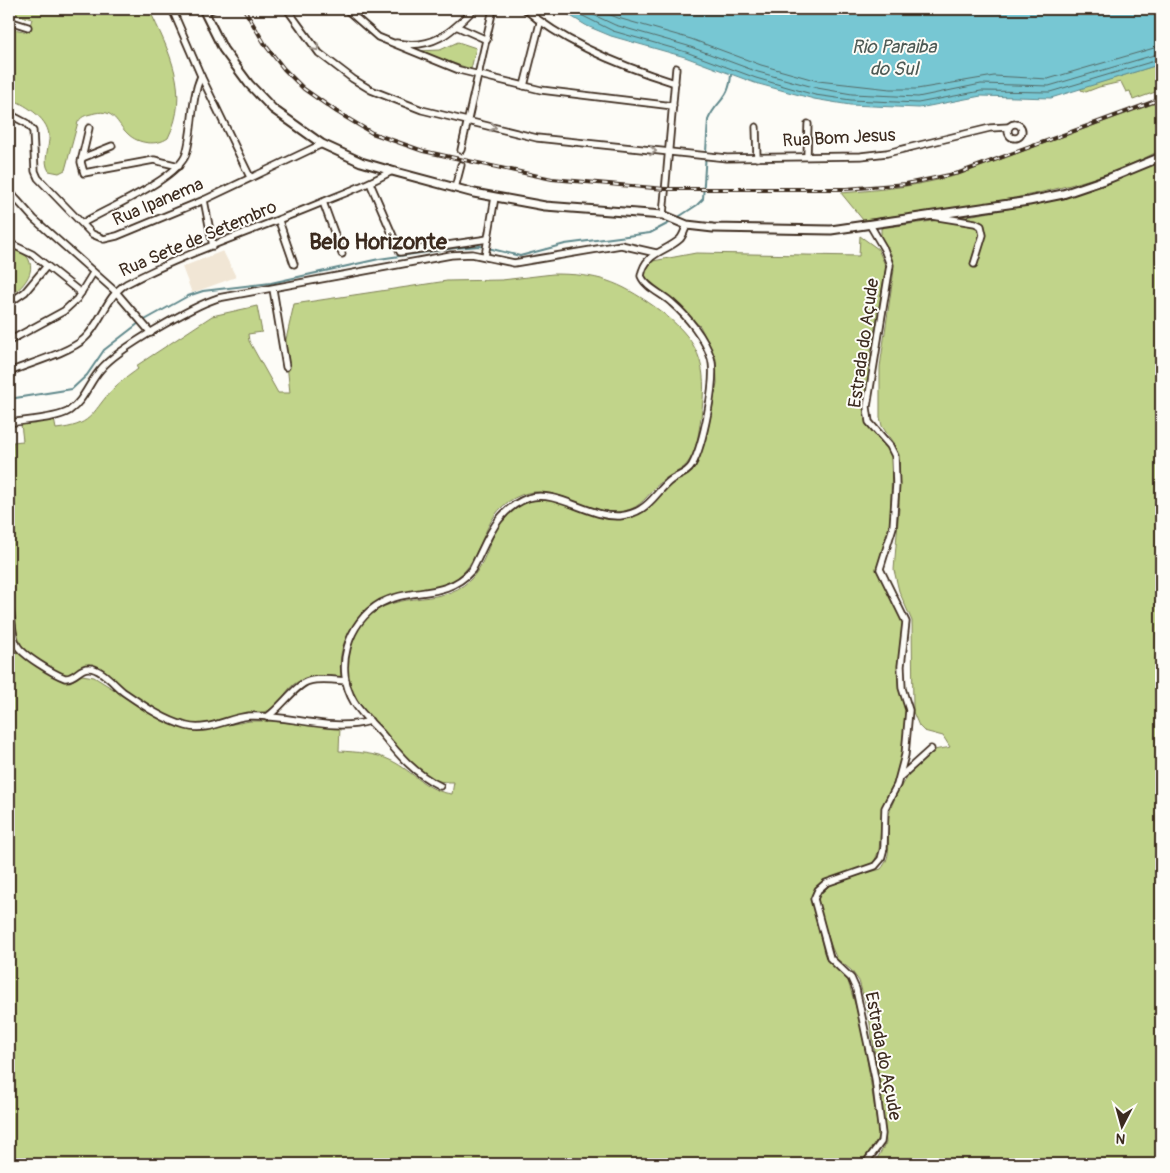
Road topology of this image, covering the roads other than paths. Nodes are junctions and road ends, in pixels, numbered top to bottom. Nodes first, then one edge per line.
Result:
1 (172, 9) edge
2 (213, 9) edge
3 (286, 9) edge
4 (346, 9) edge
5 (474, 9) edge
6 (493, 9) edge
7 (525, 9) edge
8 (204, 10) edge
9 (9, 21) edge
10 (540, 23) junction
11 (28, 26) dead end
12 (458, 27) junction
13 (487, 40) junction
14 (386, 41) junction
15 (676, 68) dead end
16 (201, 76) junction
17 (479, 76) junction
18 (675, 84) junction
19 (524, 86) junction
20 (673, 106) junction
21 (9, 114) edge
22 (466, 120) junction
23 (808, 124) dead end
24 (756, 127) dead end
25 (1009, 127) dead end
26 (88, 128) dead end
27 (322, 144) junction
28 (112, 146) dead end
29 (461, 150) dead end
30 (668, 152) junction
31 (807, 156) junction
32 (1161, 157) edge
33 (82, 158) junction
34 (757, 158) junction
35 (461, 165) dead end
36 (179, 166) junction
37 (392, 171) junction
38 (250, 178) junction
39 (370, 183) junction
40 (456, 188) junction
41 (9, 191) edge
42 (495, 197) junction
43 (204, 200) junction
44 (323, 202) junction
45 (665, 216) junction
46 (932, 216) junction
47 (279, 221) junction
48 (82, 223) junction
49 (685, 224) junction
50 (870, 225) junction
51 (488, 241) junction
52 (9, 243) edge
53 (213, 246) junction
54 (656, 253) junction
55 (342, 254) dead end
56 (485, 254) junction
57 (294, 264) dead end
58 (974, 264) dead end
59 (46, 266) junction
60 (94, 273) junction
61 (273, 288) junction
62 (116, 292) junction
63 (80, 293) junction
64 (9, 303) edge
65 (151, 333) junction
66 (9, 341) edge
67 (286, 368) dead end
68 (9, 372) edge
69 (9, 424) edge
70 (9, 607) edge
71 (346, 681) junction
72 (267, 717) junction
73 (370, 721) junction
74 (931, 749) dead end
75 (900, 777) junction
76 (440, 786) dead end
77 (865, 1164) edge

1 - 16 street
2 - 8 street
3 -> 22 street, Rua Bom Jesus
4 - 14 street
5 - 12 street
6 - 13 street
7 - 10 street
8 - 27 street
9 - 11 street
10 - 18 street
10 - 19 street
12 - 13 street
12 - 14 street
13 - 17 street
14 - 17 street
15 - 18 street
16 - 36 street
16 - 38 street
17 - 19 street
17 - 22 street
18 - 20 street
19 - 20 street
20 - 30 street
21 - 48 street, Rua Ipanema
22 - 29 street
22 -> 30 street, Rua Bom Jesus
23 - 31 street
24 - 34 street
25 - 31 street, Rua Bom Jesus
26 - 33 street
27 - 37 street
27 - 38 street, Rua Ipanema
28 - 33 street
30 - 34 street, Rua Bom Jesus
30 - 45 street
31 - 34 street, Rua Bom Jesus
32 - 46 street
33 - 36 street
35 - 40 street
36 - 48 street
37 - 39 street, Rua Sete de Setembro
37 - 40 street
38 - 43 street, Rua Ipanema
39 - 44 street, Rua Sete de Setembro
39 - 51 street
40 - 42 street
41 - 60 street
42 - 45 street
42 - 51 street
43 - 48 street, Rua Ipanema
43 - 53 street
44 - 47 street, Rua Sete de Setembro
44 - 55 street
45 - 49 street
46 - 50 street
46 - 58 street
47 - 53 street, Rua Sete de Setembro
47 - 57 street
49 - 50 street
49 - 54 street
50 - 75 street, Estrada do Açude
51 - 56 street
52 - 59 street
53 - 62 street, Rua Sete de Setembro
54 - 56 street
54 - 71 street
56 - 61 street
59 - 63 street
59 - 64 street
60 - 62 street
60 - 63 street
61 - 65 street
61 - 67 street
62 - 65 street
62 - 68 street, Rua Sete de Setembro
63 - 66 street
65 - 69 street
70 - 72 street
71 - 72 street
71 - 73 street
72 - 73 street
73 - 76 street
74 - 75 street
75 - 77 street, Estrada do Açude

